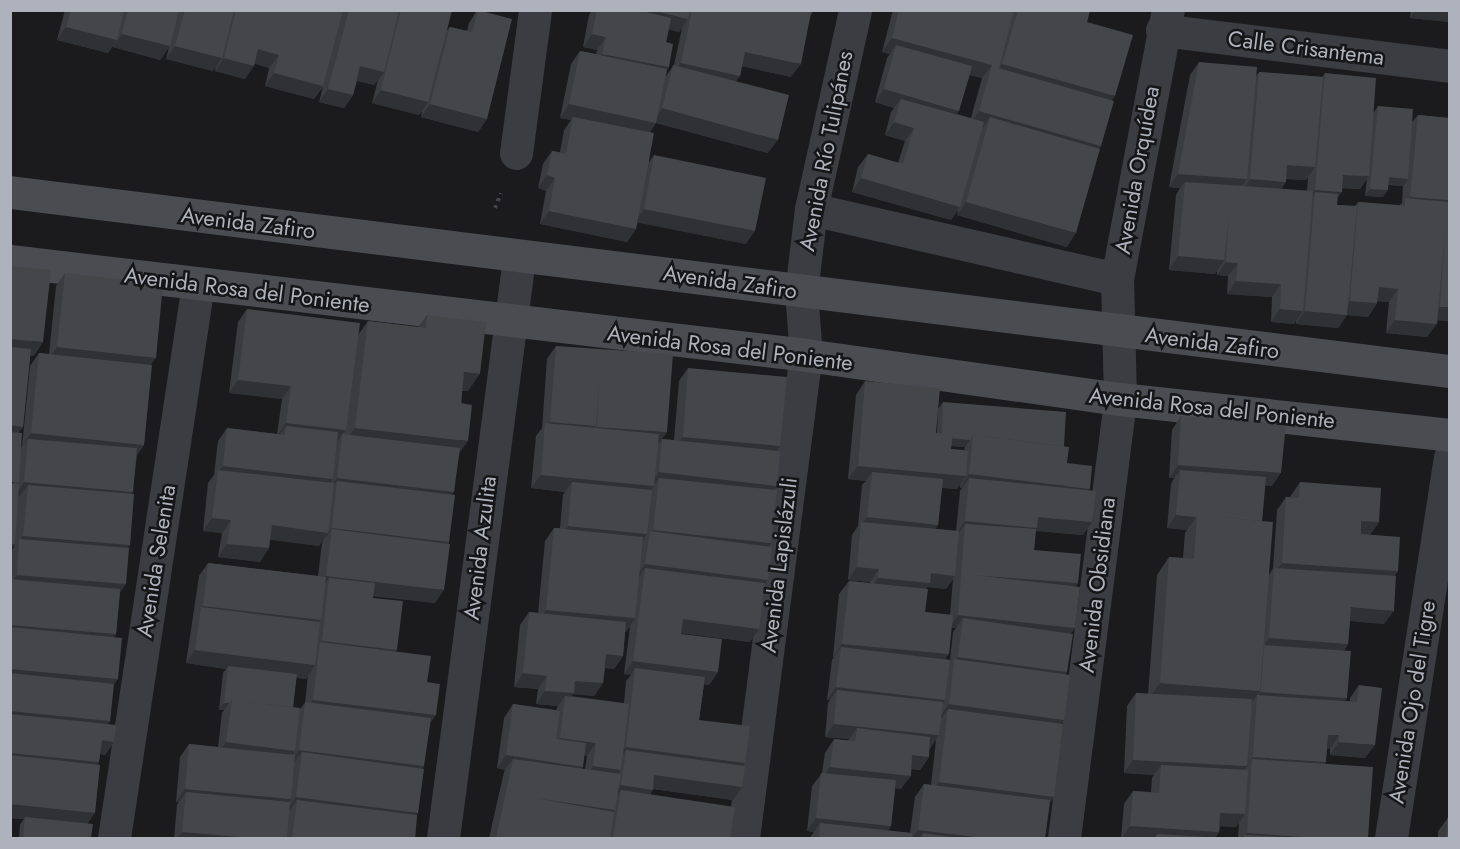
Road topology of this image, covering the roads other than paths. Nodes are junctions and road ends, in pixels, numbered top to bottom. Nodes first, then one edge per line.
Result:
1 (535, 10) edge
2 (855, 10) edge
3 (1165, 20) edge
4 (1449, 66) edge
5 (516, 153) road end
6 (10, 192) edge
7 (811, 209) junction
8 (519, 258) junction
9 (10, 261) edge
10 (1117, 279) junction
11 (198, 284) junction
12 (801, 292) junction
13 (509, 323) junction
14 (1120, 332) junction
15 (806, 355) junction
16 (1449, 371) edge
17 (1120, 399) junction
18 (1449, 435) edge
19 (1449, 458) edge
20 (114, 838) edge
21 (443, 838) edge
22 (743, 838) edge
23 (1064, 838) edge
24 (1391, 838) edge

1 - 5 street
2 - 7 street, Avenida Río Tulipánes
3 - 4 street, Calle Crisantema
3 - 10 street, Avenida Orquídea
6 - 8 street, Avenida Zafiro
7 - 10 street
7 - 12 street, Avenida Río Tulipánes
8 - 12 street, Avenida Zafiro
8 - 13 street, Avenida Azulita
9 - 11 street, Avenida Rosa del Poniente
10 - 14 street, Avenida Orquídea
11 - 13 street, Avenida Rosa del Poniente
11 - 20 street, Avenida Selenita
12 - 14 street, Avenida Zafiro
12 - 15 street, Avenida Lapislázuli
13 - 15 street, Avenida Rosa del Poniente
13 - 21 street, Avenida Azulita
14 - 16 street, Avenida Zafiro
14 - 17 street, Avenida Obsidiana
15 - 17 street, Avenida Rosa del Poniente
15 - 22 street, Avenida Lapislázuli
17 - 18 street, Avenida Rosa del Poniente
17 - 23 street, Avenida Obsidiana
19 - 24 street, Avenida Ojo del Tigre

